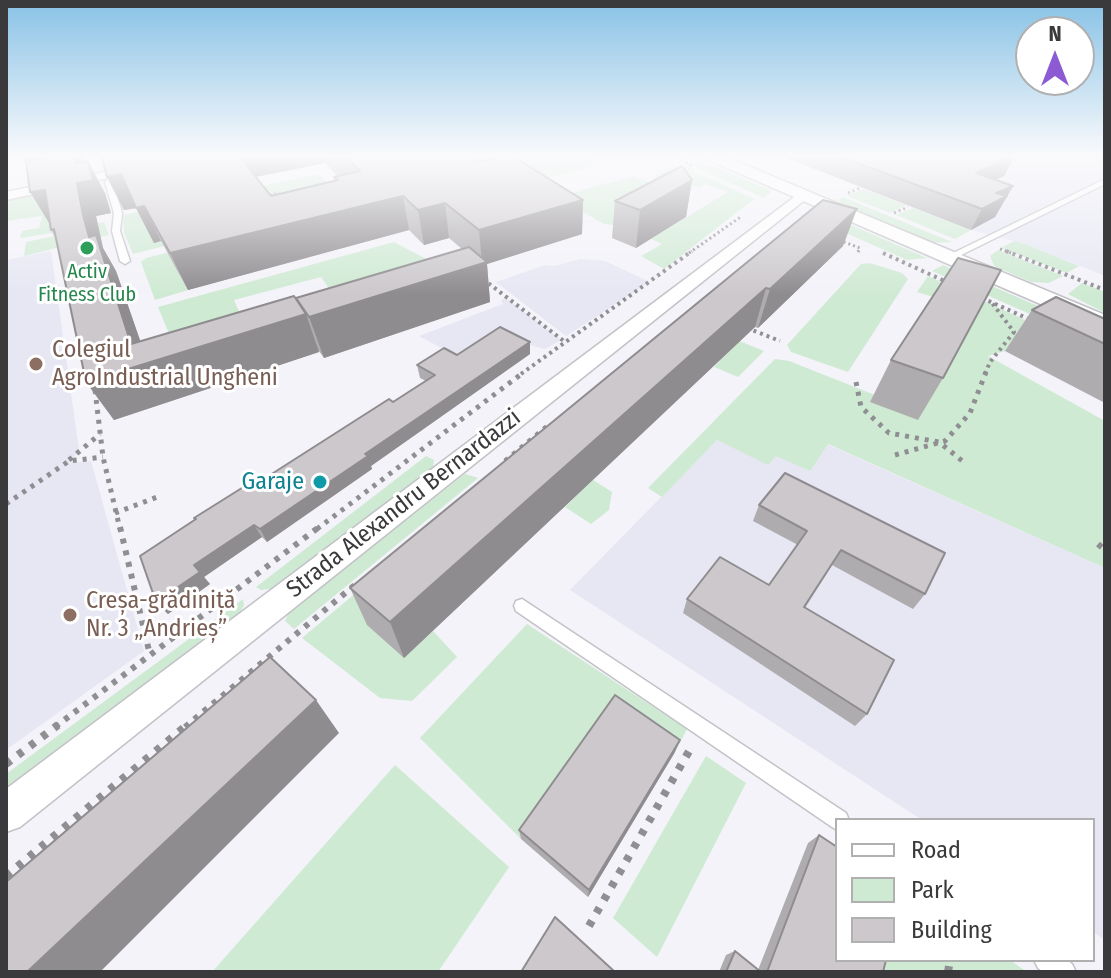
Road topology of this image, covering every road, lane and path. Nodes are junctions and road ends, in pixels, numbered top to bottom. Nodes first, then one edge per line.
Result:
1 (115, 203) edge
2 (791, 203) edge
3 (793, 203) edge
4 (818, 203) edge
5 (1061, 203) edge
6 (908, 207) dead end
7 (891, 215) dead end
8 (835, 231) edge
9 (835, 239) edge
10 (981, 242) junction
11 (858, 252) dead end
12 (948, 258) junction
13 (125, 261) dead end
14 (482, 278) edge
15 (950, 283) edge
16 (1105, 290) edge
17 (977, 296) edge
18 (991, 302) junction
19 (1034, 321) edge
20 (737, 324) edge
21 (1105, 324) edge
22 (780, 341) dead end
23 (565, 342) junction
24 (856, 382) dead end
25 (99, 386) edge
26 (560, 416) edge
27 (100, 434) junction
28 (939, 442) junction
29 (895, 455) dead end
30 (103, 457) junction
31 (69, 461) junction
32 (966, 464) dead end
33 (499, 466) edge
34 (160, 496) dead end
35 (6, 504) edge
36 (115, 513) junction
37 (1098, 544) dead end
38 (1105, 550) edge
39 (367, 575) edge
40 (522, 606) dead end
41 (150, 655) junction
42 (702, 728) junction
43 (6, 764) edge
44 (6, 813) edge
45 (836, 818) edge
46 (6, 876) edge
47 (589, 926) dead end

1 - 13 lane
2 - 23 path
3 - 44 street, Strada Alexandru Bernardazzi
4 - 12 street
5 - 10 lane
6 - 7 path
8 - 15 path
9 - 11 path
10 - 12 lane
10 - 16 path
12 - 21 street
14 - 23 path
17 - 18 path
18 - 19 path
18 - 28 path
20 - 22 path
23 - 41 path
24 - 28 path
25 - 27 path
26 - 33 path
27 - 30 path
27 - 31 path
28 - 29 path
28 - 32 path
30 - 31 path
30 - 36 path
31 - 35 path
34 - 36 path
36 - 41 path
37 - 38 path
39 - 46 path
40 - 42 lane
41 - 43 path
42 - 45 lane
42 - 47 path

